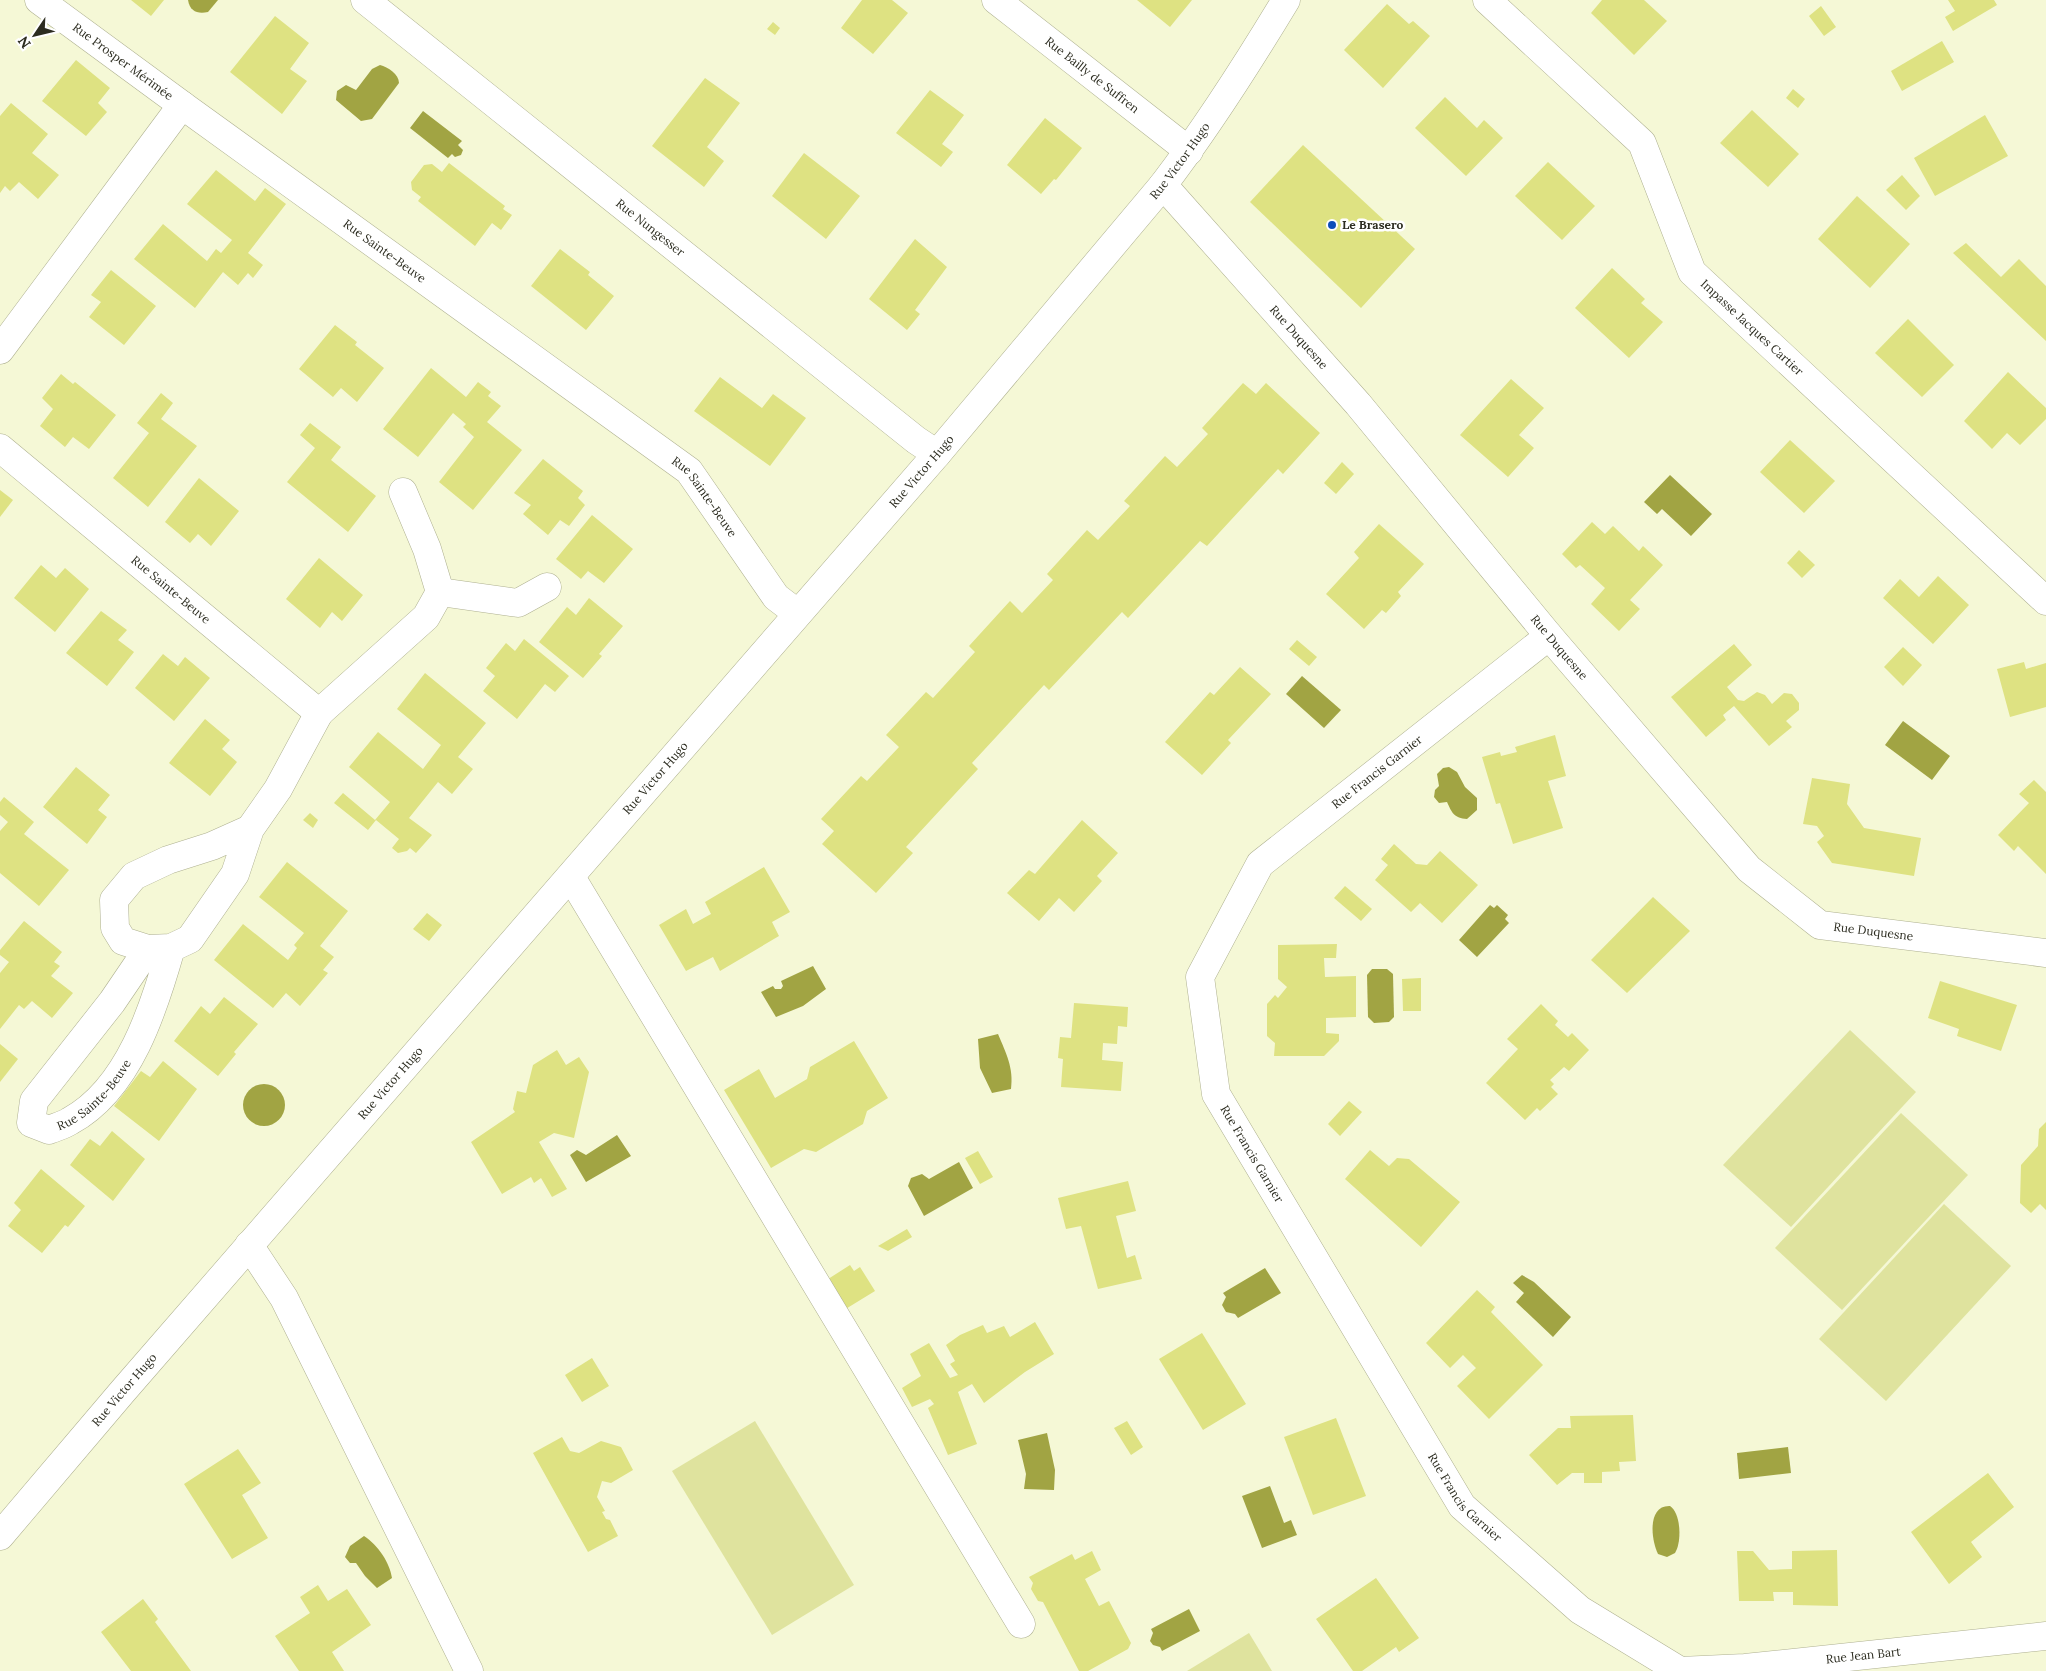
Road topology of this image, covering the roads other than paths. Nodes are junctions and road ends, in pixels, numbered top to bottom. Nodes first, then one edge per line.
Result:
1 (40, 0) edge
2 (365, 0) edge
3 (996, 0) edge
4 (1286, 0) edge
5 (1487, 0) edge
6 (182, 105) junction
7 (1189, 152) junction
8 (1163, 185) junction
9 (0, 350) edge
10 (0, 448) edge
11 (937, 454) junction
12 (403, 492) dead end
13 (547, 587) dead end
14 (440, 592) junction
15 (2046, 601) edge
16 (797, 613) junction
17 (1549, 636) junction
18 (319, 714) junction
19 (250, 829) junction
20 (571, 877) junction
21 (159, 948) junction
22 (2046, 953) edge
23 (249, 1245) junction
24 (0, 1536) edge
25 (1021, 1624) dead end
26 (2046, 1636) edge
27 (470, 1671) edge
28 (1680, 1671) edge

1 - 6 street, Rue Prosper Mérimée
2 - 11 street, Rue Nungesser
3 - 7 street, Rue Bailly de Suffren
4 - 7 street, Rue Victor Hugo
5 - 15 street, Impasse Jacques Cartier
6 - 9 street
6 - 16 street, Rue Sainte-Beuve
7 - 8 street, Rue Victor Hugo
8 - 11 street, Rue Victor Hugo
8 - 17 street, Rue Duquesne
10 - 18 street, Rue Sainte-Beuve
11 - 16 street, Rue Victor Hugo
12 - 14 street
13 - 14 street
14 - 18 street, Rue Sainte-Beuve
16 - 20 street, Rue Victor Hugo
17 - 22 street, Rue Duquesne
17 - 28 street, Rue Francis Garnier
18 - 19 street, Rue Sainte-Beuve
19 - 21 street, Rue Sainte-Beuve
19 - 21 street
20 - 23 street, Rue Victor Hugo
20 - 25 street
21 - 21 street, Rue Sainte-Beuve
23 - 24 street, Rue Victor Hugo
23 - 27 street
26 - 28 street, Rue Jean Bart

